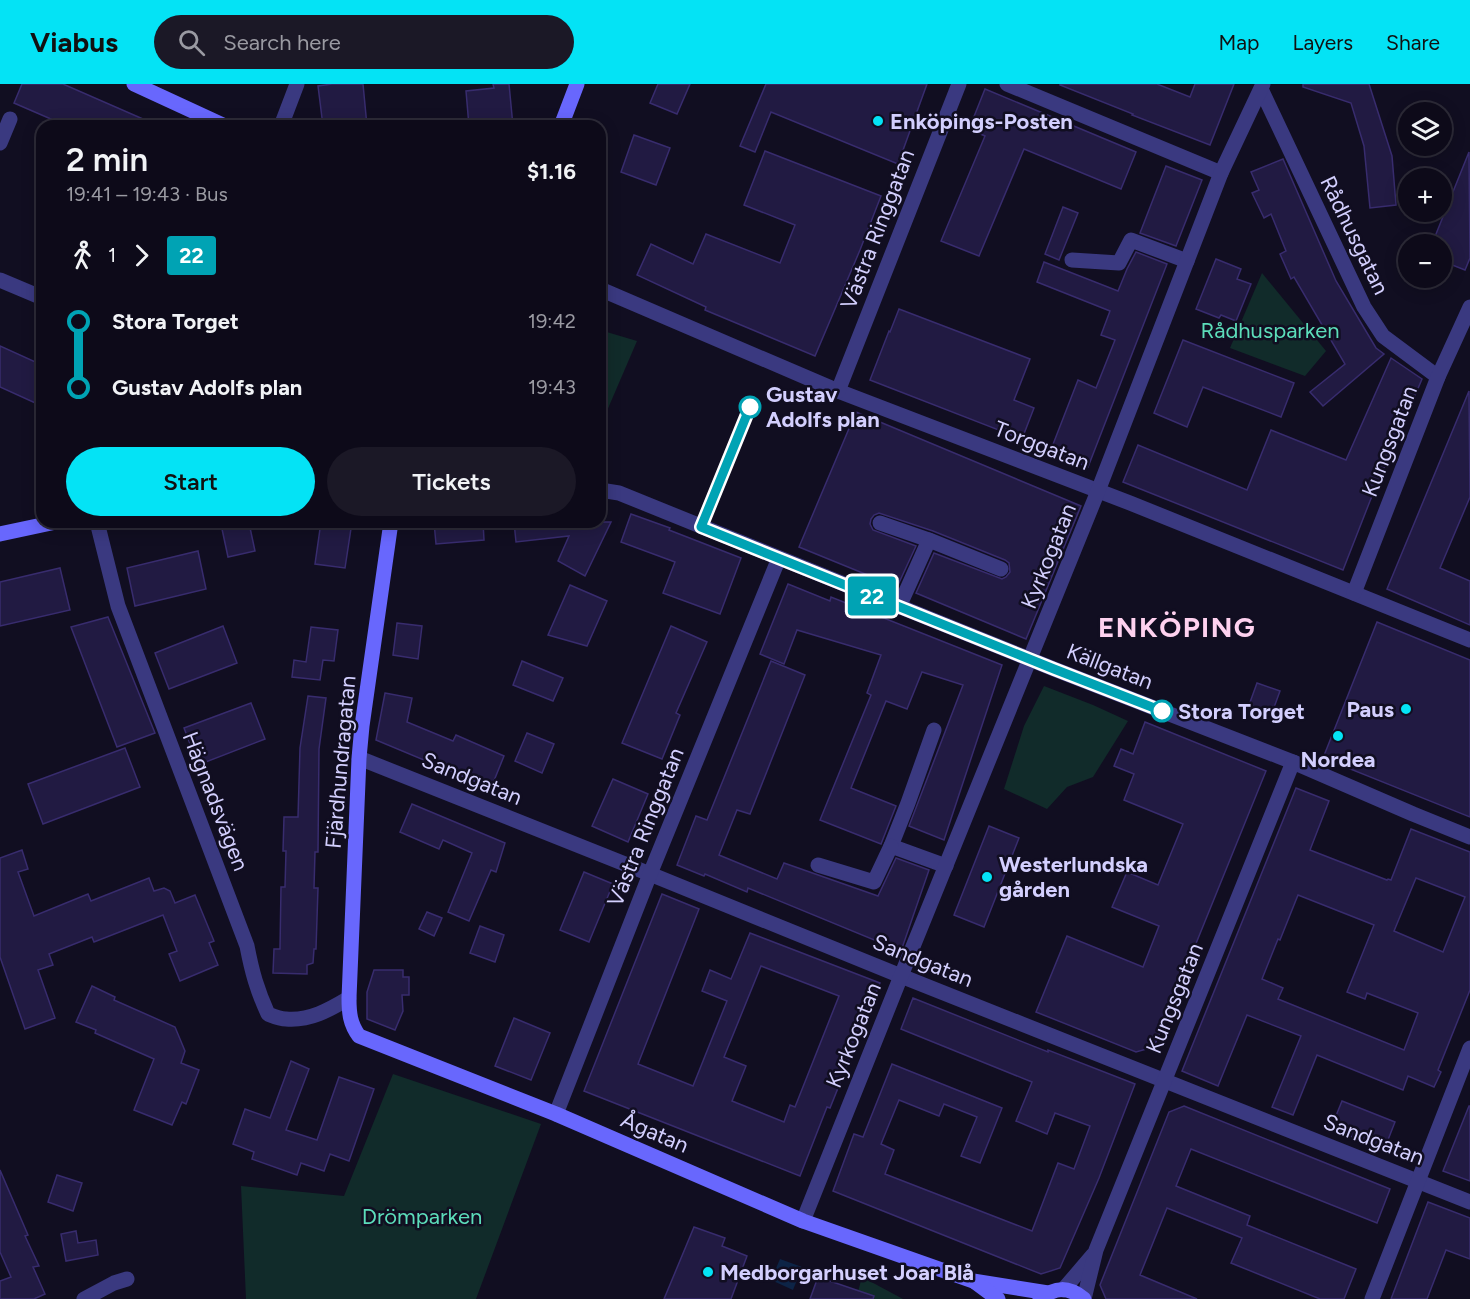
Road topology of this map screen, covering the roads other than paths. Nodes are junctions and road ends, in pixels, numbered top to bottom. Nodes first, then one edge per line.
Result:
1 (134, 84) edge
2 (297, 84) edge
3 (577, 84) edge
4 (959, 84) edge
5 (1007, 84) edge
6 (1262, 87) edge
7 (10, 119) dead end
8 (211, 120) edge
9 (283, 120) edge
10 (563, 120) edge
11 (0, 143) edge
12 (1221, 173) junction
13 (1072, 260) dead end
14 (1187, 261) junction
15 (0, 280) edge
16 (606, 293) edge
17 (36, 295) edge
18 (1470, 307) edge
19 (1438, 377) junction
20 (838, 391) junction
21 (606, 491) edge
22 (1098, 491) junction
23 (880, 524) dead end
24 (36, 526) edge
25 (99, 528) edge
26 (389, 528) edge
27 (0, 534) edge
28 (929, 540) junction
29 (778, 558) junction
30 (1001, 569) dead end
31 (1354, 593) junction
32 (899, 607) junction
33 (1470, 640) edge
34 (1030, 659) junction
35 (933, 730) dead end
36 (359, 758) junction
37 (1293, 762) junction
38 (1470, 837) edge
39 (891, 846) junction
40 (818, 865) dead end
41 (946, 866) junction
42 (650, 874) junction
43 (901, 976) junction
44 (349, 998) junction
45 (1470, 1048) edge
46 (1165, 1081) junction
47 (556, 1114) junction
48 (1418, 1180) junction
49 (1470, 1202) edge
50 (803, 1221) junction
51 (1096, 1250) junction
52 (127, 1279) dead end
53 (973, 1281) junction
54 (1050, 1294) edge
55 (84, 1299) edge
56 (998, 1299) edge
57 (1084, 1299) edge
58 (1372, 1299) edge

1 - 8 street
2 - 9 street
3 - 10 street
4 - 20 street, Västra Ringgatan
5 - 12 street
6 - 12 street, Kyrkogatan
6 - 19 street, Rådhusgatan
7 - 11 street
12 - 14 street, Kyrkogatan
13 - 14 street
14 - 22 street, Kyrkogatan
15 - 17 street
16 - 20 street, Torggatan
18 - 19 street, Kungsgatan
19 - 31 street, Kungsgatan
20 - 22 street, Torggatan
21 - 29 street, Källgatan
22 - 31 street, Torggatan
22 - 34 street, Kyrkogatan
23 - 28 street
24 - 27 street
25 - 44 street, Hägnadsvägen
26 - 36 street, Fjärdhundragatan
28 - 30 street
28 - 32 street
29 - 32 street, Källgatan
29 - 42 street, Västra Ringgatan
31 - 33 street, Torggatan
32 - 34 street, Källgatan
34 - 37 street, Källgatan
34 - 41 street, Kyrkogatan
35 - 39 street
36 - 42 street, Sandgatan
36 - 44 street, Fjärdhundragatan
37 - 38 street, Källgatan
37 - 46 street, Kungsgatan
39 - 40 street
39 - 41 street
41 - 43 street, Kyrkogatan
42 - 43 street, Sandgatan
42 - 47 street, Västra Ringgatan
43 - 46 street, Sandgatan
43 - 50 street, Kyrkogatan
44 - 47 street, Ågatan
45 - 48 street
46 - 48 street, Sandgatan
46 - 51 street, Kungsgatan
47 - 50 street, Ågatan
48 - 49 street, Sandgatan
48 - 58 street
50 - 53 street, Ågatan
51 - 54 street, Kungsgatan
51 - 57 street, Kungsgatan
52 - 55 street
53 - 54 street, Ågatan
53 - 56 street, Ågatan
54 - 57 street, Ågatan

